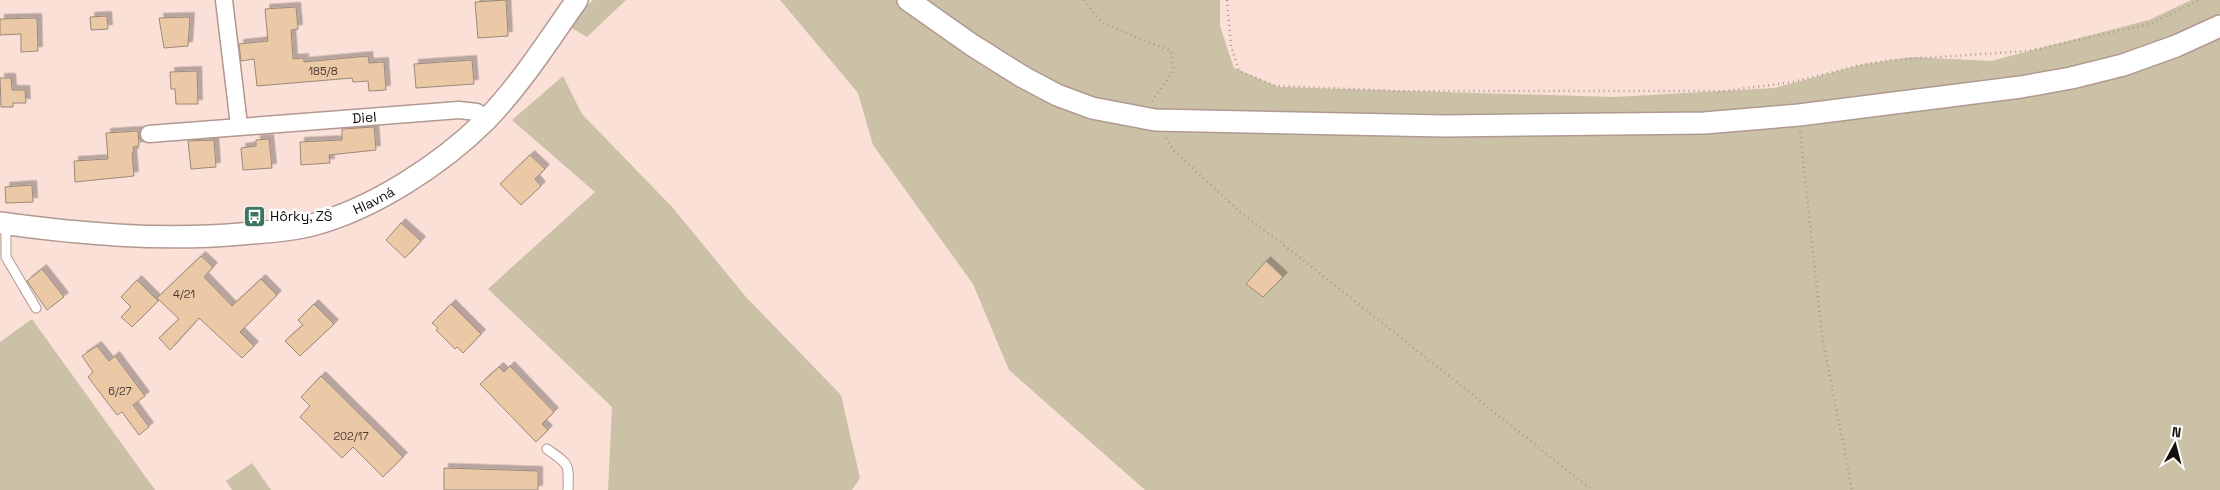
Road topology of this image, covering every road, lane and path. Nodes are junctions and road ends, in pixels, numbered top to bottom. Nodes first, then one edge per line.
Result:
1 (224, 0) edge
2 (577, 0) edge
3 (908, 0) edge
4 (1084, 0) edge
5 (1227, 0) edge
6 (2200, 0) edge
7 (2220, 26) edge
8 (1799, 115) junction
9 (487, 119) junction
10 (1155, 120) junction
11 (239, 125) junction
12 (149, 134) dead end
13 (1173, 150) dead end
14 (3, 224) edge
15 (36, 308) dead end
16 (547, 450) dead end
17 (568, 490) edge
18 (1592, 490) edge
19 (1852, 490) edge

1 - 11 street
2 - 9 street, Hlavná
3 - 10 street
4 - 10 path
5 - 6 path
7 - 8 street
8 - 10 street
8 - 19 path
9 - 11 street, Diel
9 - 14 street, Hlavná
11 - 12 street, Diel
13 - 18 path
14 - 15 lane
16 - 17 lane

